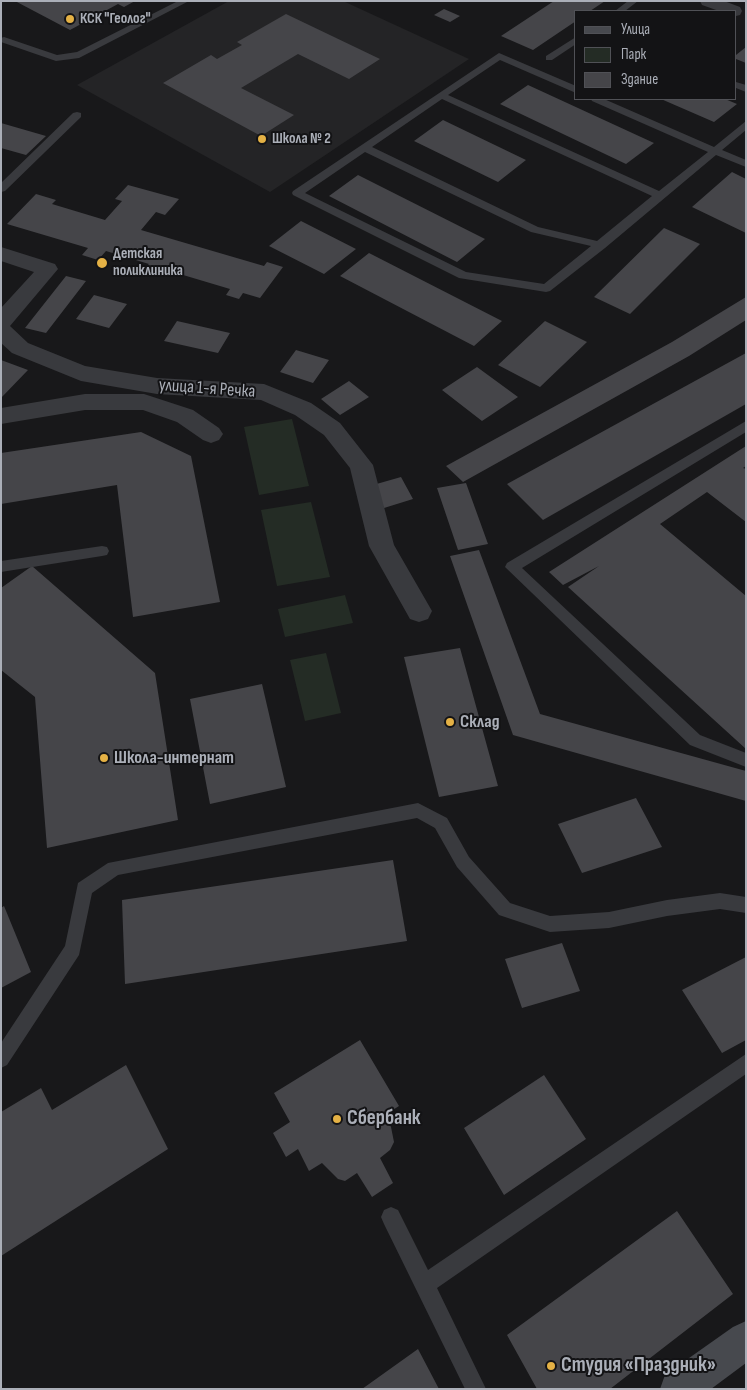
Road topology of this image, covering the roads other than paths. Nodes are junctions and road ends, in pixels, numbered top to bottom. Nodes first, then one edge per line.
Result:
1 (185, 1) edge
2 (634, 1) edge
3 (708, 1) edge
4 (620, 10) edge
5 (730, 10) edge
6 (4, 40) dead end
7 (574, 41) edge
8 (549, 58) dead end
9 (574, 89) edge
10 (441, 95) junction
11 (598, 100) edge
12 (77, 115) dead end
13 (746, 124) edge
14 (364, 146) junction
15 (715, 151) junction
16 (746, 164) edge
17 (1, 189) edge
18 (660, 196) junction
19 (601, 245) junction
20 (1, 254) edge
21 (1, 322) edge
22 (1, 330) edge
23 (1, 416) edge
24 (746, 426) edge
25 (210, 434) dead end
26 (102, 551) dead end
27 (1, 567) edge
28 (420, 611) dead end
29 (746, 760) edge
30 (746, 905) edge
31 (1, 1059) edge
32 (746, 1063) edge
33 (391, 1217) dead end
34 (424, 1285) junction
35 (746, 1340) edge
36 (476, 1389) edge
37 (679, 1389) edge

1 - 6 lane
2 - 4 lane
3 - 5 street
7 - 8 lane
9 - 10 lane
10 - 14 lane
10 - 18 lane
11 - 15 lane
12 - 17 lane
13 - 15 lane
14 - 19 lane
14 - 19 lane
15 - 16 lane
15 - 18 lane
18 - 19 lane
20 - 21 street
22 - 28 street, улица 1-я Речка
23 - 25 street
24 - 29 lane
26 - 27 lane
30 - 31 lane
32 - 34 lane
33 - 34 lane
34 - 36 lane
35 - 37 street

